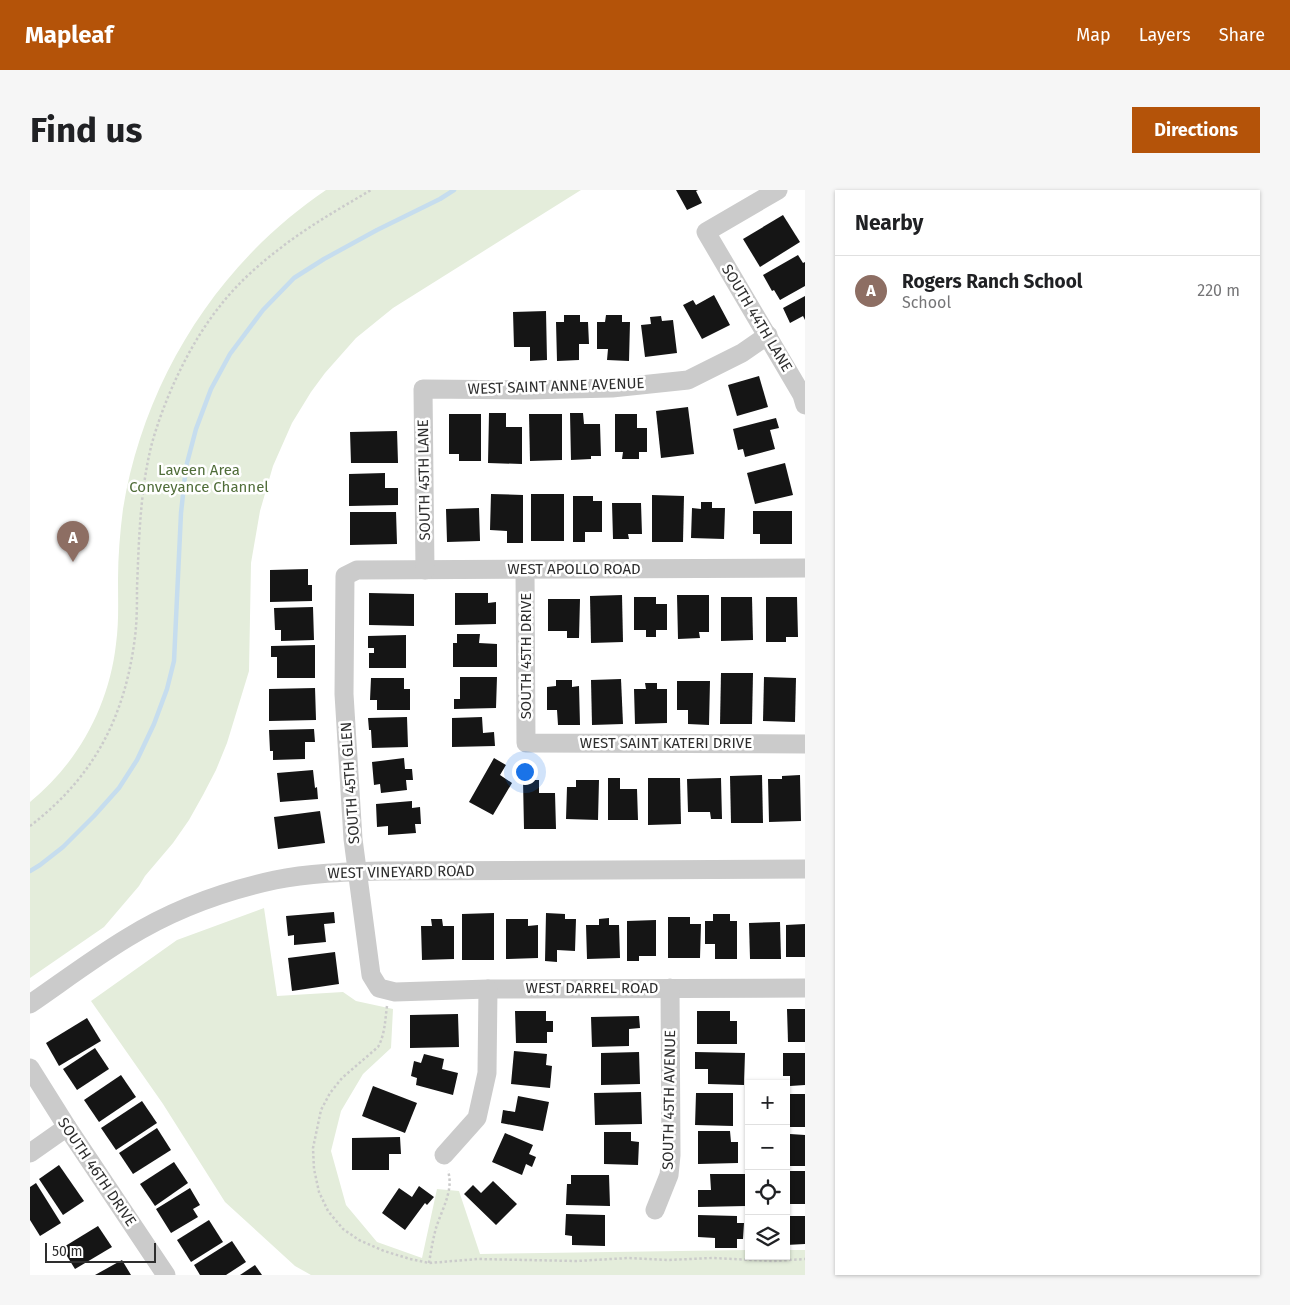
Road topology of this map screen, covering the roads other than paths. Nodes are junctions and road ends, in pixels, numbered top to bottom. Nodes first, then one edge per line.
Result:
1 (778, 190) edge
2 (768, 335) junction
3 (423, 389) joint
4 (805, 405) edge
5 (805, 568) edge
6 (425, 570) junction
7 (525, 570) junction
8 (345, 576) joint
9 (526, 743) joint
10 (805, 744) edge
11 (805, 869) edge
12 (358, 872) junction
13 (670, 988) junction
14 (805, 988) edge
15 (383, 989) joint
16 (488, 989) junction
17 (30, 1004) edge
18 (30, 1068) edge
19 (67, 1128) junction
20 (30, 1153) edge
21 (444, 1155) road end
22 (655, 1210) dead end
23 (166, 1275) edge

1 - 2 street, SOUTH 44TH LANE
2 - 3 street, WEST SAINT ANNE AVENUE
2 - 4 street, SOUTH 44TH LANE
3 - 6 street, SOUTH 45TH LANE
5 - 7 street, WEST APOLLO ROAD
6 - 7 street, WEST APOLLO ROAD
6 - 8 street, WEST APOLLO ROAD
7 - 9 street, SOUTH 45TH DRIVE
8 - 12 street, SOUTH 45TH GLEN
9 - 10 street, WEST SAINT KATERI DRIVE
11 - 12 street, WEST VINEYARD ROAD
12 - 15 street, SOUTH 45TH GLEN
12 - 17 street, WEST VINEYARD ROAD
13 - 14 street, WEST DARREL ROAD
13 - 16 street, WEST DARREL ROAD
13 - 22 street, SOUTH 45TH AVENUE
15 - 16 street, WEST DARREL ROAD
16 - 21 street
18 - 19 street, SOUTH 46TH DRIVE
19 - 20 street
19 - 23 street, SOUTH 46TH DRIVE

